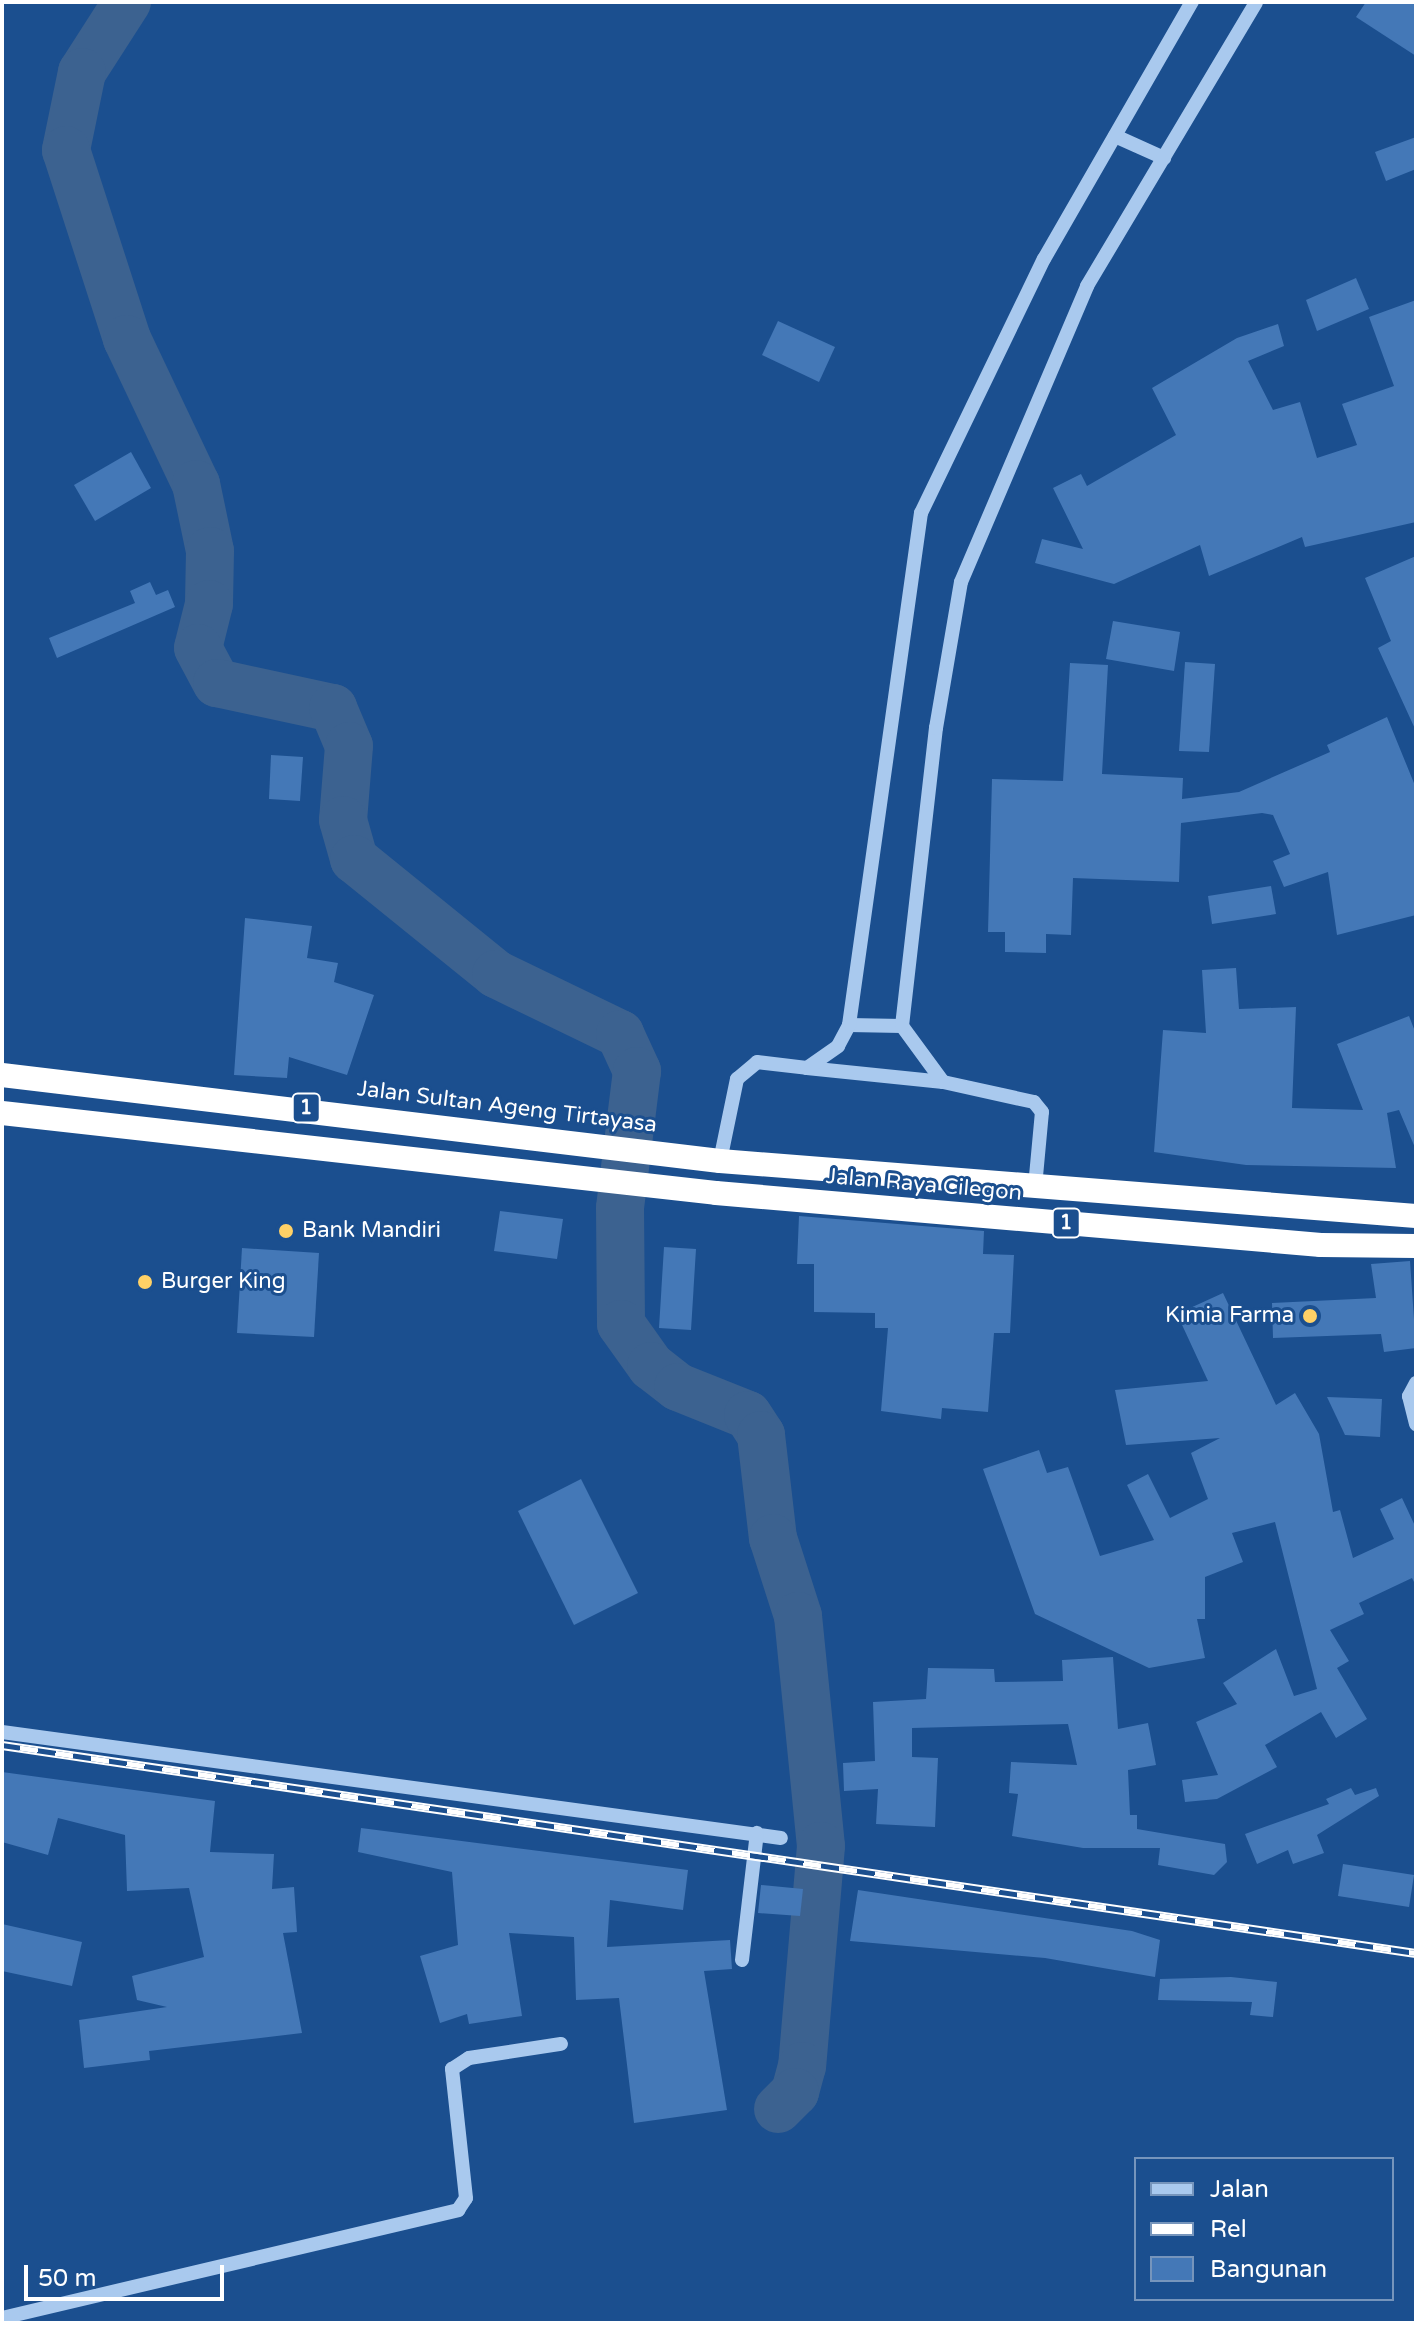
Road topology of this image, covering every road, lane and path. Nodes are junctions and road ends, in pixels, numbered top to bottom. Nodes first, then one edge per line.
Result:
1 (1192, 2) edge
2 (1256, 2) edge
3 (1115, 136) junction
4 (1164, 158) junction
5 (849, 1025) junction
6 (902, 1026) junction
7 (807, 1068) junction
8 (2, 1075) edge
9 (943, 1082) junction
10 (2, 1113) edge
11 (720, 1161) junction
12 (1035, 1187) junction
13 (1416, 1216) edge
14 (1416, 1246) edge
15 (1416, 1383) edge
16 (1416, 1424) edge
17 (2, 1732) edge
18 (757, 1833) junction
19 (781, 1838) dead end
20 (742, 1960) dead end
21 (561, 2044) dead end
22 (2, 2318) edge

1 - 3 street
2 - 4 street
3 - 4 street
3 - 5 street
4 - 6 street
5 - 6 street
5 - 7 street
6 - 9 street
7 - 9 street
7 - 11 street
8 - 11 highway, Jalan Sultan Ageng Tirtayasa / 1
9 - 12 street
10 - 14 highway, Jalan Raya Cilegon / 1
11 - 12 highway, Jalan Raya Cilegon / 1
12 - 13 highway, Jalan Raya Cilegon / 1
15 - 16 street
17 - 18 street
18 - 19 street
18 - 20 street
21 - 22 street

